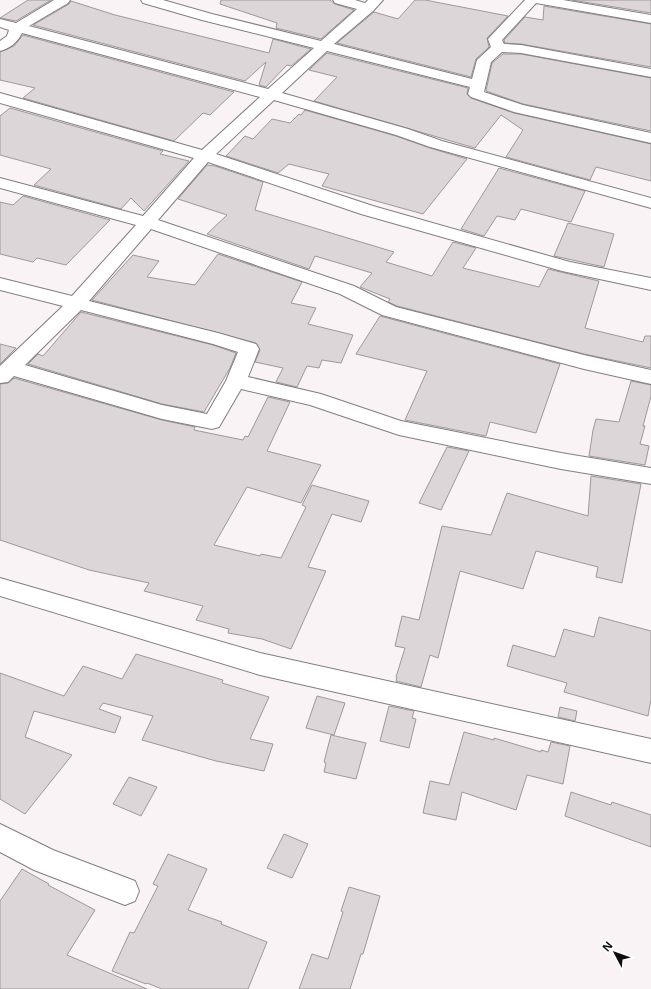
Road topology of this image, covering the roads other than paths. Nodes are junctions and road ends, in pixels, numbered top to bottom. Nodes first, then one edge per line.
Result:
1 (63, 0) edge
2 (148, 0) edge
3 (340, 0) edge
4 (532, 0) edge
5 (539, 0) edge
6 (372, 4) edge
7 (651, 19) edge
8 (0, 23) edge
9 (17, 28) junction
10 (324, 46) junction
11 (0, 47) edge
12 (499, 48) junction
13 (651, 73) edge
14 (479, 85) junction
15 (272, 95) junction
16 (0, 98) edge
17 (651, 138) edge
18 (206, 156) junction
19 (0, 183) edge
20 (651, 203) edge
21 (146, 222) junction
22 (0, 284) edge
23 (651, 284) edge
24 (76, 304) junction
25 (5, 373) edge
26 (651, 377) edge
27 (236, 381) junction
28 (651, 476) edge
29 (0, 587) edge
30 (651, 751) edge
31 (0, 837) edge
32 (125, 891) dead end

1 - 9 street
2 - 10 street
3 - 6 street
4 - 12 street
5 - 7 street
6 - 10 street
8 - 9 street
9 - 11 street
9 - 15 street
10 - 14 street
10 - 15 street
12 - 13 street
12 - 14 street
14 - 17 street
15 - 18 street
15 - 20 street
16 - 18 street
18 - 21 street
18 - 23 street
19 - 21 street
21 - 24 street
21 - 26 street
22 - 24 street
24 - 25 street
24 - 27 street
25 - 27 street
27 - 28 street
29 - 30 street
31 - 32 street

